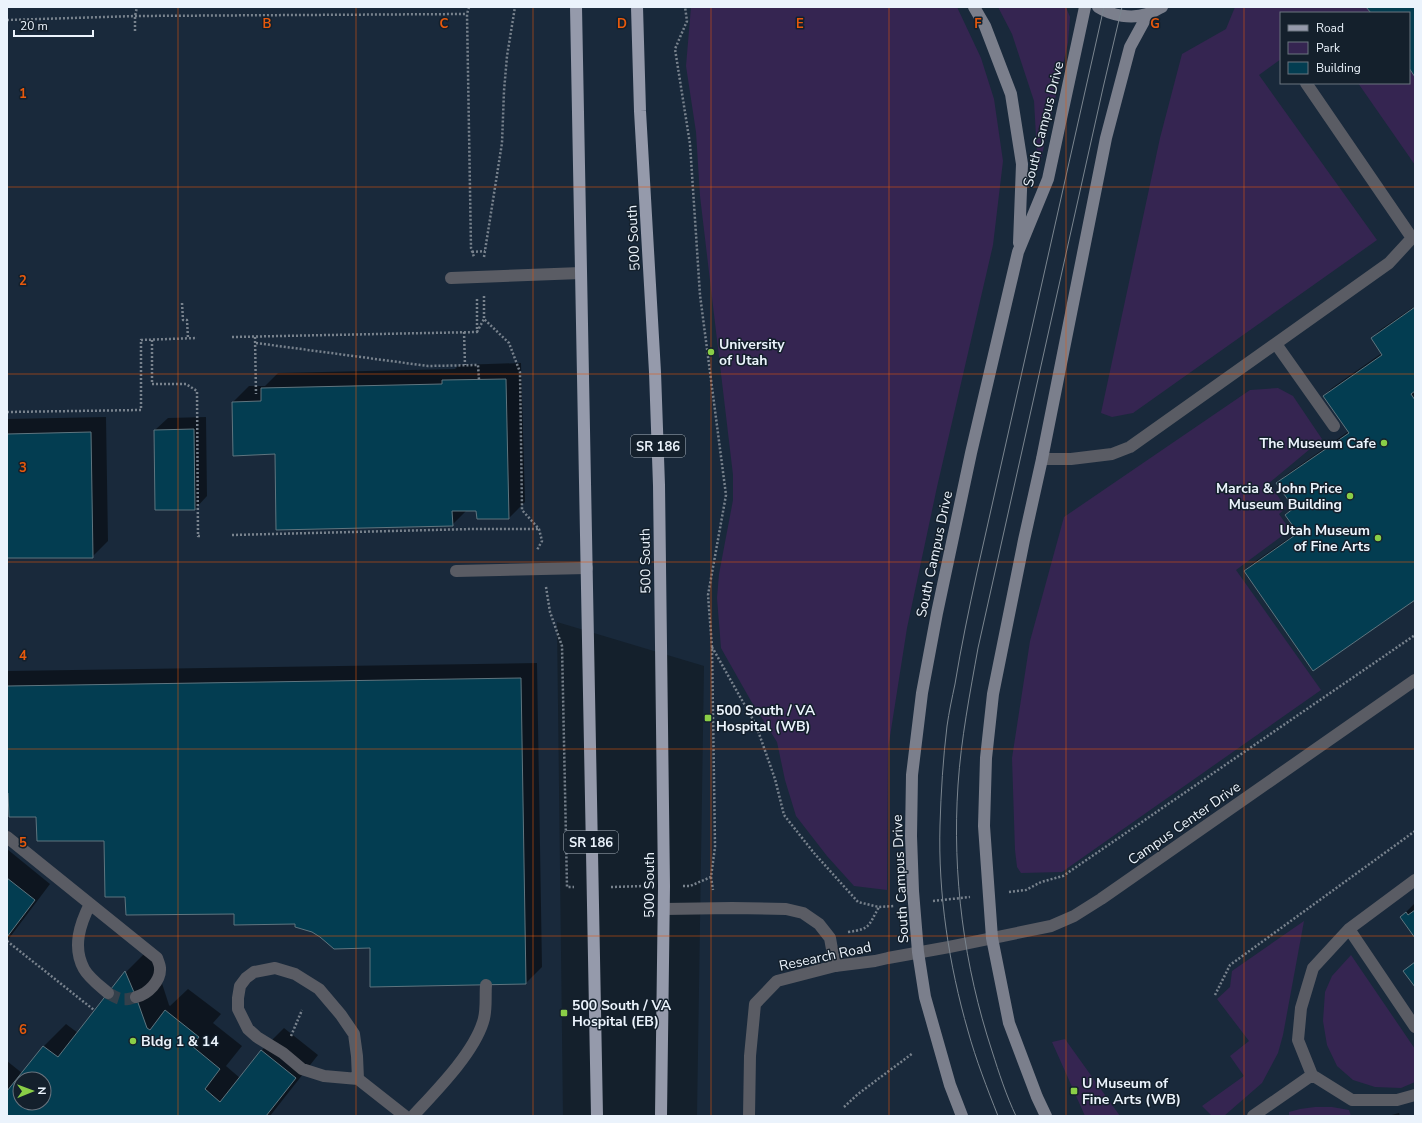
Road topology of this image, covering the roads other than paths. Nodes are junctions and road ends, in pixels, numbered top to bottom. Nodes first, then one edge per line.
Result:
1 (576, 7) edge
2 (637, 7) edge
3 (974, 7) edge
4 (1085, 7) edge
5 (1098, 7) edge
6 (1162, 7) edge
7 (1148, 14) junction
8 (1307, 84) edge
9 (1018, 252) junction
10 (581, 273) junction
11 (451, 278) dead end
12 (1276, 344) junction
13 (1334, 426) dead end
14 (1042, 459) junction
15 (587, 568) junction
16 (456, 571) dead end
17 (1415, 680) edge
18 (7, 837) edge
19 (1415, 880) edge
20 (90, 904) junction
21 (664, 909) junction
22 (1349, 929) junction
23 (992, 938) junction
24 (949, 947) joint
25 (918, 952) junction
26 (835, 966) junction
27 (486, 985) dead end
28 (108, 993) tunnel mouth
29 (136, 997) tunnel mouth
30 (1415, 1027) edge
31 (1312, 1075) junction
32 (358, 1079) junction
33 (1415, 1095) edge
34 (405, 1116) edge
35 (413, 1116) edge
36 (597, 1116) edge
37 (661, 1116) edge
38 (749, 1116) edge
39 (962, 1116) edge
40 (1046, 1116) edge
41 (1254, 1116) edge

1 - 10 main road, SR 186
2 - 21 main road, 500 South / SR 186
3 - 9 street
4 - 9 street, South Campus Drive
5 - 7 street
6 - 7 street
7 - 14 street
8 - 12 street
9 - 25 street, South Campus Drive
10 - 11 street
10 - 15 main road, SR 186
12 - 13 street
12 - 14 street
14 - 23 street
15 - 16 street
15 - 36 main road, SR 186
17 - 23 street, Campus Center Drive
18 - 20 street
19 - 22 street
20 - 28 street
20 - 29 street
21 - 26 street
21 - 37 main road, 500 South / SR 186
22 - 30 street
22 - 31 street
23 - 24 street, Campus Center Drive
23 - 40 street
24 - 25 street, Research Road
25 - 26 street, Research Road
25 - 39 street, South Campus Drive
26 - 38 street, Research Road
27 - 35 street
31 - 33 street
31 - 41 street
32 - 32 street
32 - 34 street

